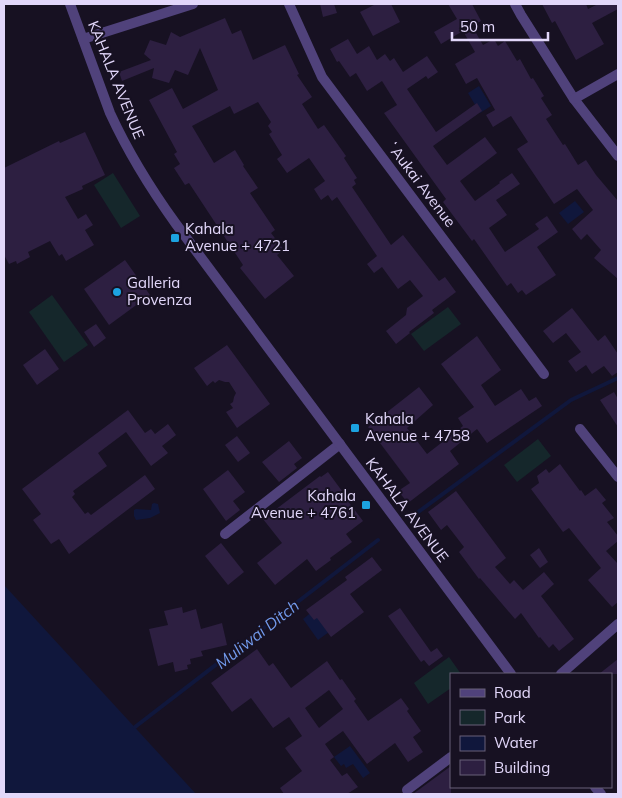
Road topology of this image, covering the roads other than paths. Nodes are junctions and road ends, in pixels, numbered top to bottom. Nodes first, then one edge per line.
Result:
1 (70, 4) edge
2 (193, 4) edge
3 (289, 4) edge
4 (515, 4) edge
5 (83, 39) junction
6 (618, 74) edge
7 (574, 99) junction
8 (618, 156) edge
9 (544, 374) dead end
10 (580, 429) dead end
11 (340, 444) junction
12 (618, 477) edge
13 (225, 534) dead end
14 (618, 624) edge
15 (511, 673) edge
16 (562, 673) edge
17 (450, 758) edge
18 (407, 790) dead end

1 - 5 street, KAHALA AVENUE
2 - 5 street
3 - 9 street, ʻAukai Avenue
4 - 7 street
5 - 11 street, KAHALA AVENUE
6 - 7 street
7 - 8 street
10 - 12 street
11 - 13 street
11 - 15 street, KAHALA AVENUE
14 - 16 street
17 - 18 street

